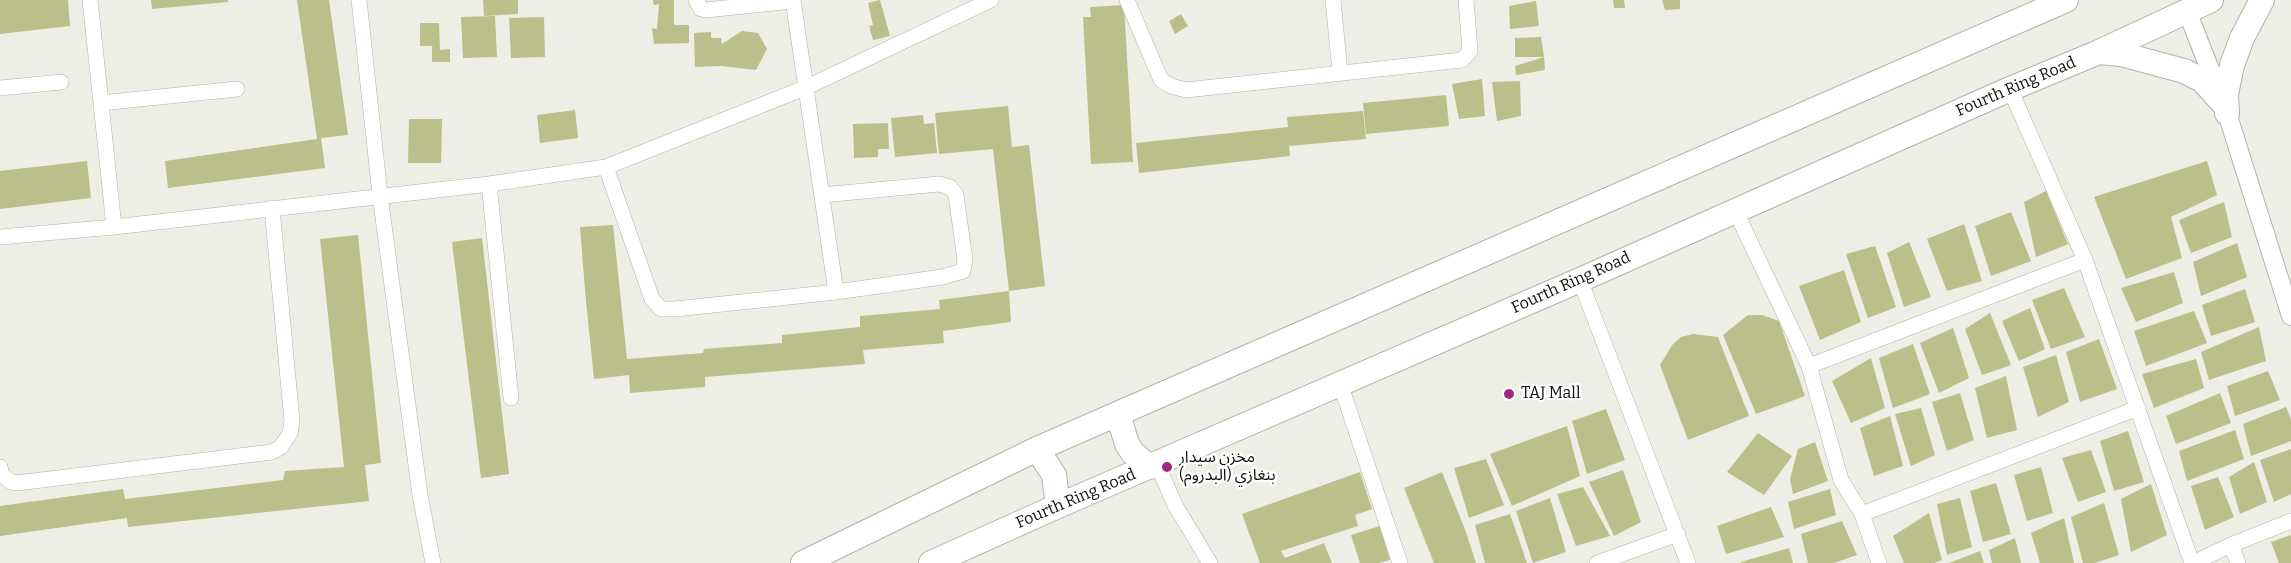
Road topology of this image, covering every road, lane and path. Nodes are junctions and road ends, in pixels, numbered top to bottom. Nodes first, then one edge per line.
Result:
1 (90, 0) edge
2 (358, 0) edge
3 (696, 0) edge
4 (793, 0) edge
5 (991, 0) edge
6 (1126, 0) edge
7 (1333, 0) edge
8 (1466, 0) edge
9 (2037, 0) edge
10 (2066, 0) edge
11 (2211, 0) edge
12 (2262, 0) edge
13 (2187, 11) junction
14 (1993, 32) junction
15 (2099, 52) junction
16 (1340, 72) junction
17 (61, 82) dead end
18 (807, 87) junction
19 (0, 88) edge
20 (237, 89) dead end
21 (2010, 89) junction
22 (101, 104) junction
23 (2225, 107) junction
24 (606, 167) junction
25 (489, 184) junction
26 (380, 195) junction
27 (822, 195) junction
28 (272, 208) junction
29 (1735, 210) junction
30 (114, 227) junction
31 (0, 237) edge
32 (2085, 260) junction
33 (1580, 280) junction
34 (2286, 289) edge
35 (836, 292) junction
36 (2291, 316) edge
37 (1809, 366) junction
38 (1340, 383) junction
39 (511, 398) dead end
40 (2138, 408) junction
41 (1121, 413) junction
42 (1037, 449) junction
43 (1153, 466) junction
44 (0, 467) edge
45 (1058, 506) junction
46 (1862, 514) junction
47 (2291, 521) edge
48 (1678, 534) junction
49 (2231, 545) junction
50 (433, 563) edge
51 (803, 563) edge
52 (931, 563) edge
53 (1210, 563) edge
54 (1400, 563) edge
55 (1597, 563) edge
56 (1688, 563) edge
57 (1880, 563) edge
58 (2192, 563) edge
59 (2238, 563) edge

1 - 22 street
2 - 26 street
3 - 4 street
4 - 18 street
5 - 18 street
6 - 16 street
7 - 16 street
8 - 16 street
9 - 14 main road
10 - 14 main road
11 - 13 main road, Fourth Ring Road
12 - 23 main road
13 - 15 main road, Fourth Ring Road
13 - 23 street
14 - 41 main road
15 - 21 main road, Fourth Ring Road
15 - 23 main road
17 - 19 street
18 - 24 street
18 - 27 street
20 - 22 street
21 - 29 main road, Fourth Ring Road
21 - 32 street
22 - 30 street
23 - 34 street
24 - 25 street
24 - 35 street
25 - 26 street
25 - 39 street
26 - 28 street
26 - 50 street
27 - 35 street
27 - 35 street
28 - 30 street
28 - 44 street
29 - 33 main road, Fourth Ring Road
29 - 37 street
30 - 31 street
32 - 37 street
32 - 40 street
33 - 38 main road, Fourth Ring Road
33 - 48 street
34 - 36 street
37 - 46 street
38 - 43 main road, Fourth Ring Road
38 - 54 street
40 - 46 street
40 - 58 street
41 - 42 main road
41 - 43 main road
42 - 45 main road
42 - 51 main road
43 - 45 main road, Fourth Ring Road
43 - 53 street
45 - 52 main road, Fourth Ring Road
46 - 57 street
47 - 49 street
48 - 55 street
48 - 56 street
49 - 58 street
49 - 59 street

